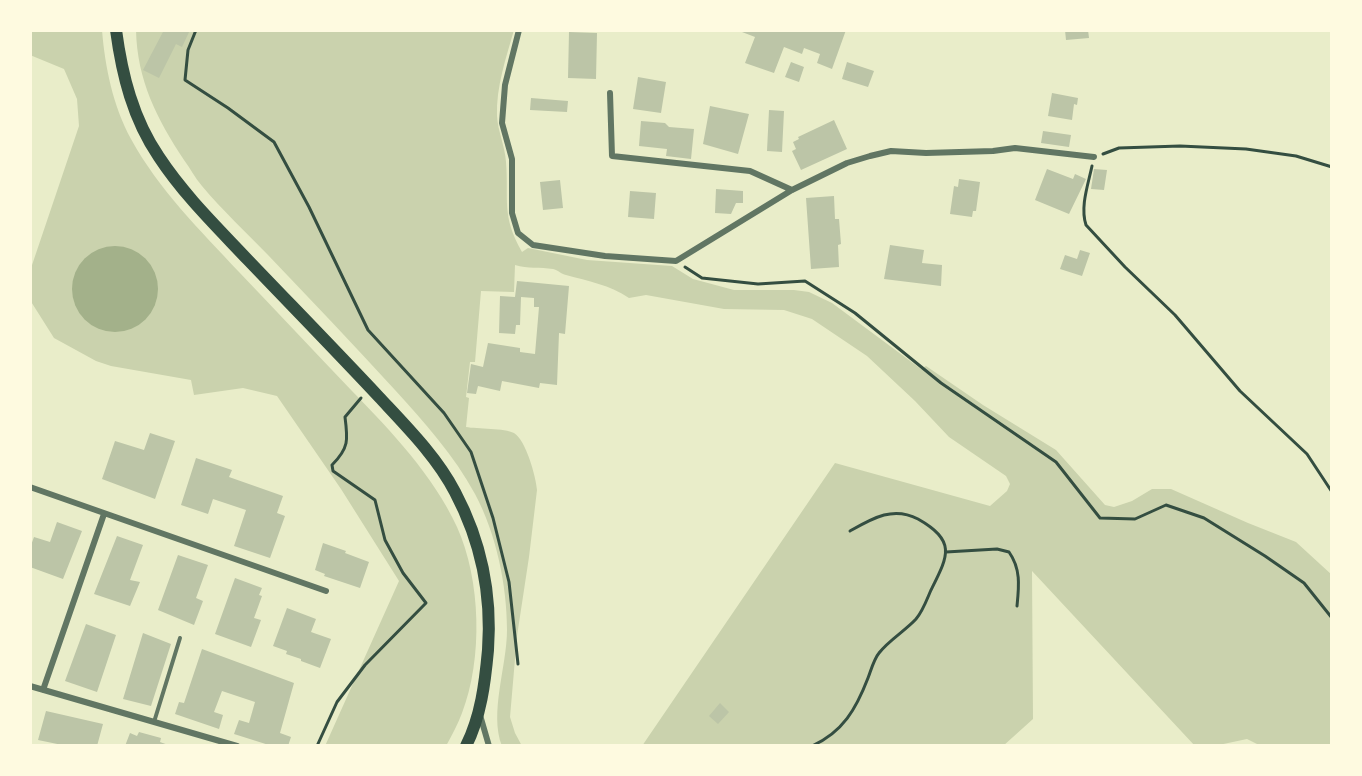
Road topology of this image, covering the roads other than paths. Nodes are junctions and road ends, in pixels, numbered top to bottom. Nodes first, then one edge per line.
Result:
1 (116, 30) edge
2 (519, 30) edge
3 (610, 93) dead end
4 (1094, 157) road end
5 (792, 190) junction
6 (30, 487) edge
7 (104, 514) junction
8 (326, 591) dead end
9 (180, 638) dead end
10 (30, 686) edge
11 (43, 690) junction
12 (479, 710) junction
13 (154, 722) junction
14 (237, 746) edge
15 (466, 746) edge
16 (489, 746) edge

1 - 12 main road
2 - 5 street
3 - 5 street
4 - 5 street
6 - 7 street
7 - 8 street
7 - 11 street
9 - 13 lane
10 - 11 street
11 - 13 street
12 - 15 main road
12 - 16 street
13 - 14 street

